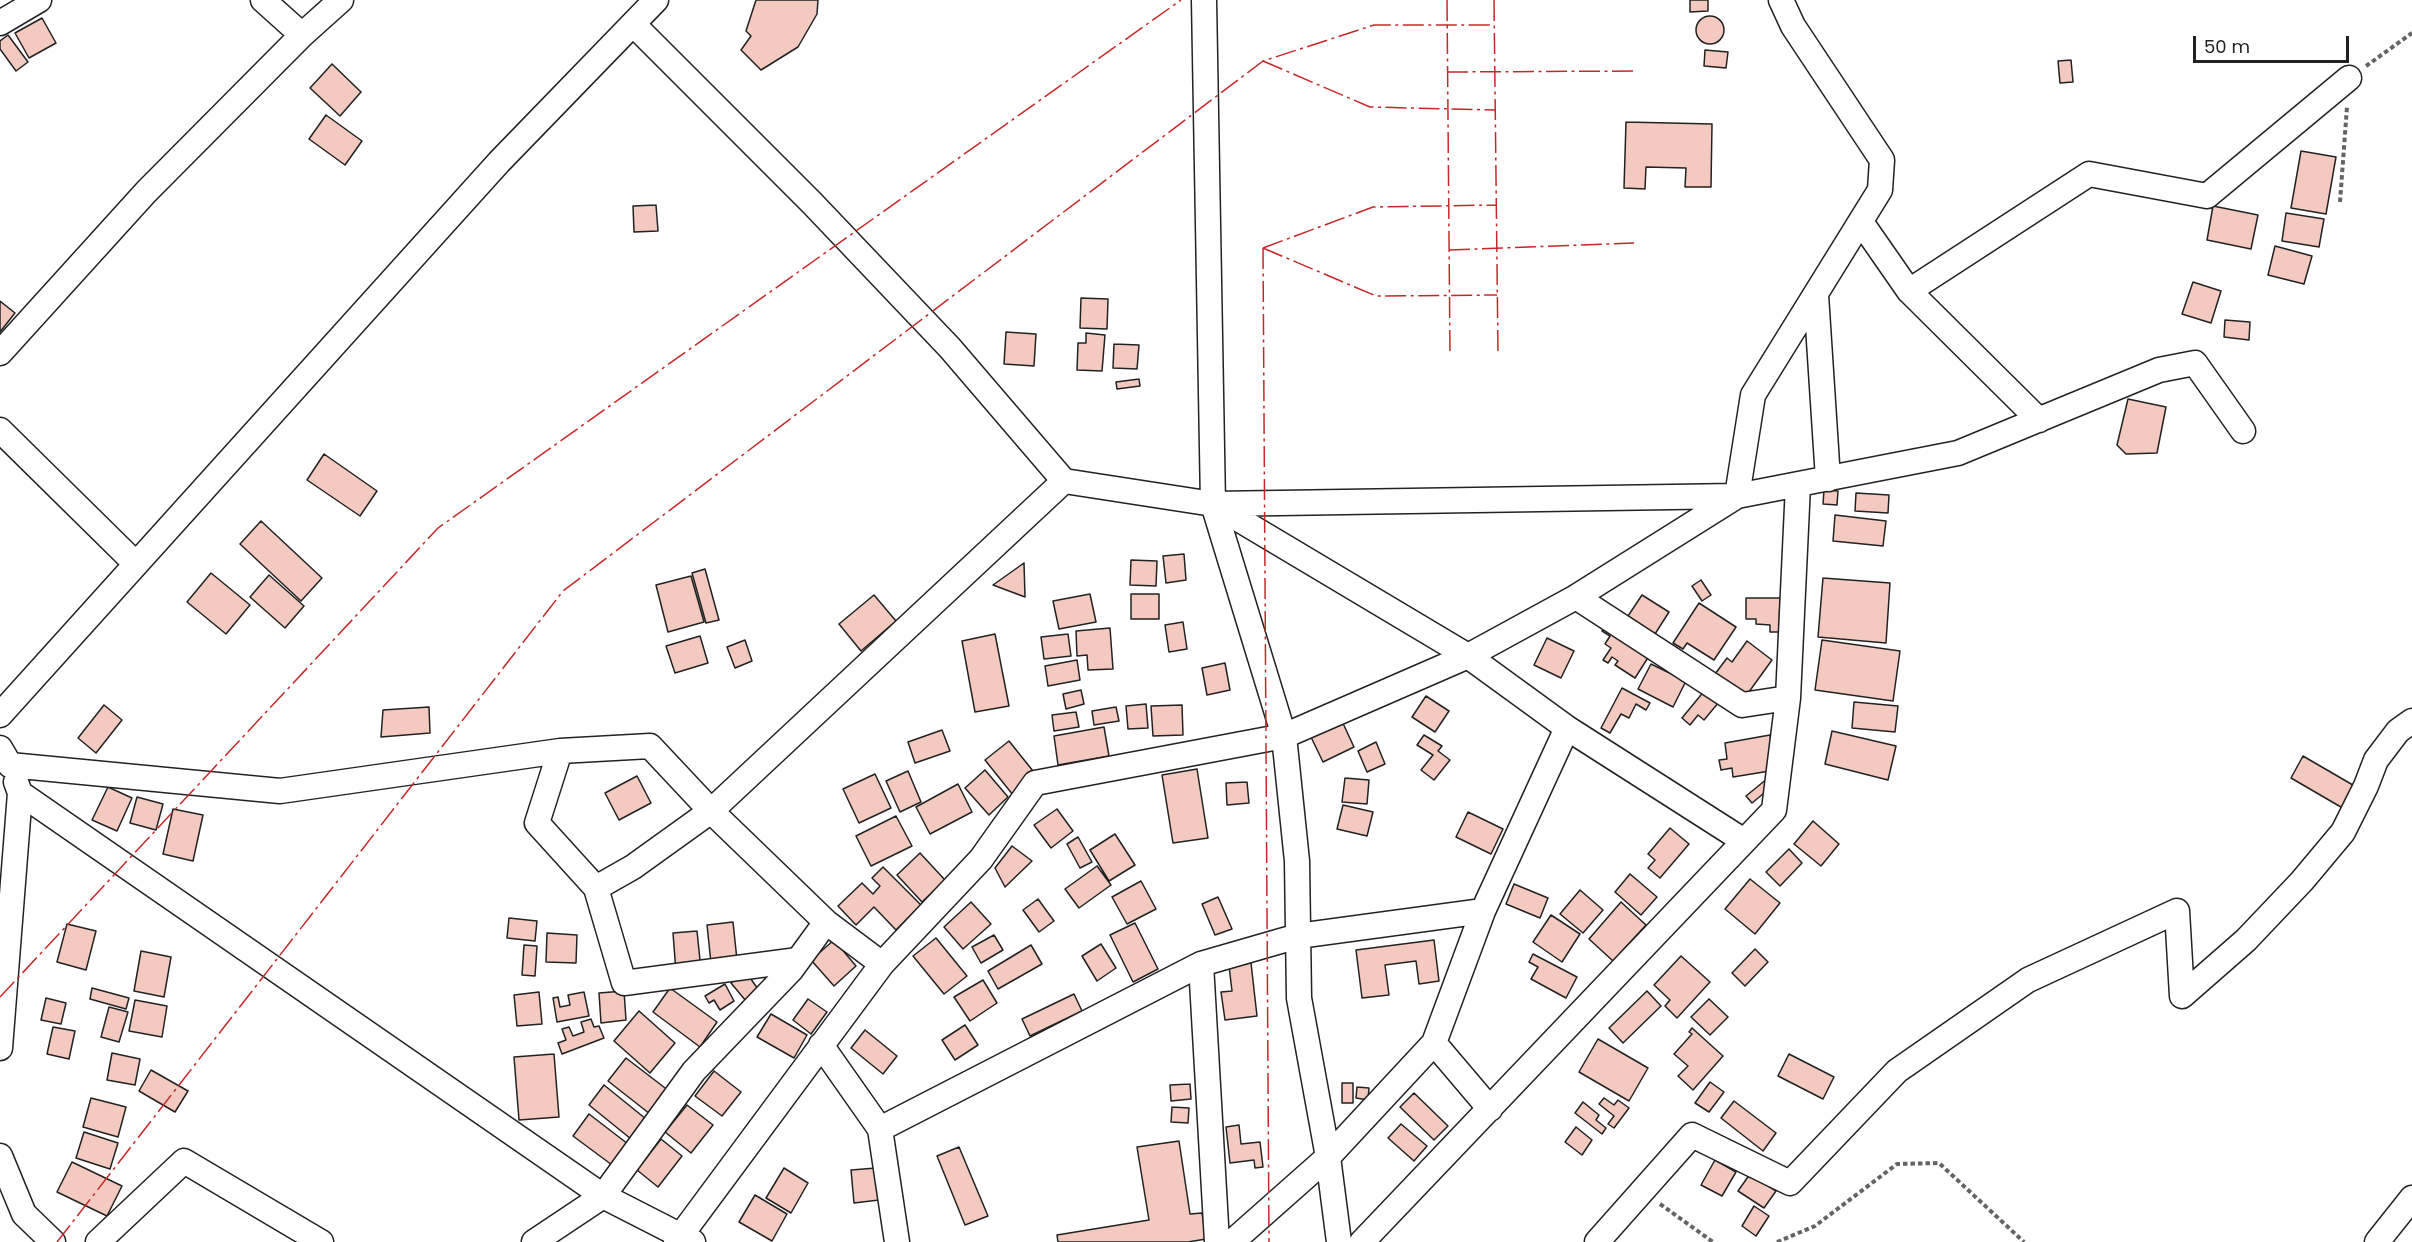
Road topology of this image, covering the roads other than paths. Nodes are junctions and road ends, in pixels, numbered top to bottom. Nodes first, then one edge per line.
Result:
1 (39, 0) edge
2 (263, 0) edge
3 (341, 0) edge
4 (656, 0) edge
5 (1204, 0) edge
6 (1781, 0) edge
7 (0, 23) edge
8 (633, 24) junction
9 (302, 34) junction
10 (2349, 78) road end
11 (1861, 222) junction
12 (1909, 291) junction
13 (1816, 295) junction
14 (0, 353) edge
15 (2038, 420) junction
16 (0, 430) edge
17 (2243, 431) dead end
18 (1828, 479) junction
19 (1064, 481) junction
20 (1798, 485) junction
21 (1737, 496) junction
22 (1213, 504) junction
23 (136, 564) junction
24 (1576, 597) junction
25 (1468, 656) junction
26 (1788, 698) junction
27 (0, 715) edge
28 (2412, 721) edge
29 (1567, 729) junction
30 (1284, 736) junction
31 (560, 751) junction
32 (5, 756) edge
33 (20, 793) junction
34 (711, 811) junction
35 (1744, 842) junction
36 (596, 888) junction
37 (1483, 911) junction
38 (825, 922) junction
39 (1298, 936) junction
40 (798, 960) junction
41 (882, 964) junction
42 (1201, 964) junction
43 (1434, 1043) junction
44 (820, 1045) junction
45 (0, 1048) edge
46 (1490, 1109) junction
47 (880, 1129) junction
48 (0, 1156) edge
49 (1328, 1157) junction
50 (603, 1196) junction
51 (2412, 1198) edge
52 (683, 1240) edge
53 (53, 1242) edge
54 (98, 1242) edge
55 (321, 1242) edge
56 (534, 1242) edge
57 (897, 1242) edge
58 (1217, 1242) edge
59 (1232, 1242) edge
60 (1339, 1242) edge
61 (1362, 1242) edge
62 (1597, 1242) edge
63 (2377, 1242) edge

1 - 7 street
2 - 9 street
3 - 9 street
4 - 8 street
5 - 22 street
6 - 11 street
8 - 19 street
8 - 23 street
9 - 14 street
10 - 12 street
11 - 12 street
11 - 13 street
12 - 15 street
13 - 18 street
13 - 21 street
15 - 17 street
15 - 18 street
16 - 23 street
18 - 20 street
19 - 22 street
19 - 34 street
20 - 21 street
20 - 26 street
21 - 22 street
21 - 24 street
22 - 25 street
22 - 30 street
23 - 27 street
24 - 25 street
24 - 26 street
25 - 29 street
25 - 30 street
26 - 35 street
28 - 62 street
29 - 35 street
29 - 37 street
30 - 39 street
30 - 41 street
31 - 32 street
31 - 34 street
31 - 36 street
32 - 33 street
33 - 45 street
33 - 50 street
34 - 36 street
34 - 38 street
35 - 46 street
36 - 40 street
37 - 39 street
37 - 43 street
38 - 40 street
38 - 41 street
39 - 42 street
39 - 49 street
40 - 50 street
41 - 44 street
42 - 47 street
42 - 58 street
43 - 46 street
43 - 49 street
44 - 47 street
44 - 52 street
46 - 61 street
47 - 57 street
48 - 53 street
49 - 59 street
49 - 60 street
50 - 52 street
50 - 56 street
51 - 63 street
54 - 55 street

